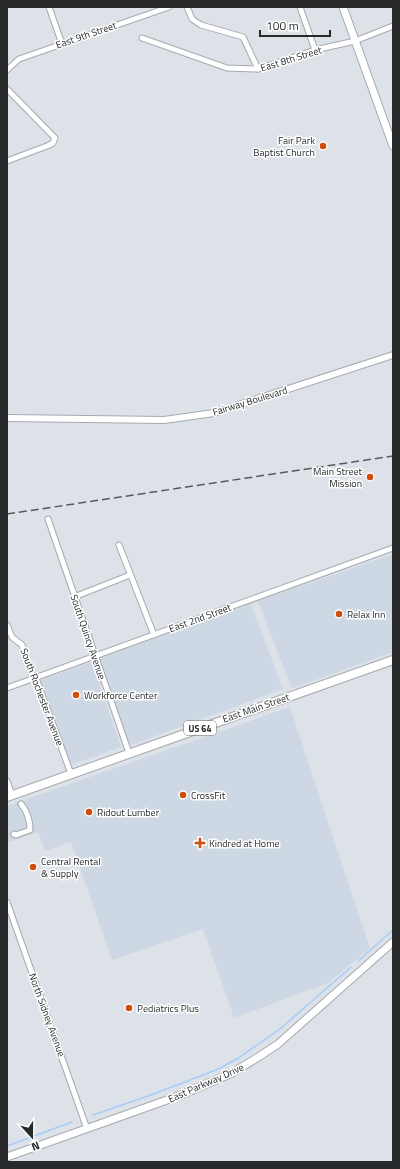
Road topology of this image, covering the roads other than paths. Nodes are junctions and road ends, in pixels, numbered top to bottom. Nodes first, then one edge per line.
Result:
1 (49, 7) edge
2 (169, 7) edge
3 (187, 7) edge
4 (300, 7) edge
5 (343, 7) edge
6 (393, 26) edge
7 (142, 38) dead end
8 (355, 41) junction
9 (62, 44) junction
10 (315, 50) junction
11 (7, 70) edge
12 (258, 70) junction
13 (7, 89) edge
14 (393, 146) edge
15 (7, 161) edge
16 (393, 355) edge
17 (7, 418) edge
18 (48, 519) dead end
19 (120, 545) dead end
20 (393, 548) edge
21 (130, 575) junction
22 (74, 597) junction
23 (7, 625) edge
24 (154, 635) junction
25 (95, 656) junction
26 (393, 660) edge
27 (36, 678) junction
28 (7, 688) edge
29 (129, 754) junction
30 (71, 774) junction
31 (7, 780) edge
32 (10, 796) edge
33 (21, 804) dead end
34 (14, 834) dead end
35 (7, 902) edge
36 (393, 942) edge
37 (87, 1129) junction
38 (7, 1157) edge

1 - 9 street
2 - 9 street, East 9th Street
3 - 12 street
4 - 10 street
5 - 8 main road
6 - 8 street, East 8th Street
7 - 12 street, East 8th Street
8 - 10 street, East 8th Street
8 - 14 main road
9 - 11 street, East 9th Street
10 - 12 street, East 8th Street
13 - 15 street
16 - 17 street, Fairway Boulevard
18 - 22 street, South Quincy Avenue
19 - 21 street
20 - 24 street, East 2nd Street
21 - 22 street
21 - 24 street
22 - 25 street, South Quincy Avenue
23 - 27 street, South Rochester Avenue
24 - 25 street, East 2nd Street
25 - 27 street, East 2nd Street
25 - 29 street, South Quincy Avenue
26 - 29 main road, East Main Street / US 64
27 - 28 street, East 2nd Street
27 - 30 street, South Rochester Avenue
29 - 30 main road, East Main Street / US 64
30 - 32 main road, East Main Street / US 64
31 - 32 street
33 - 34 street
35 - 37 street, North Sidney Avenue
36 - 37 main road, East Parkway Drive
37 - 38 main road, East Parkway Drive

